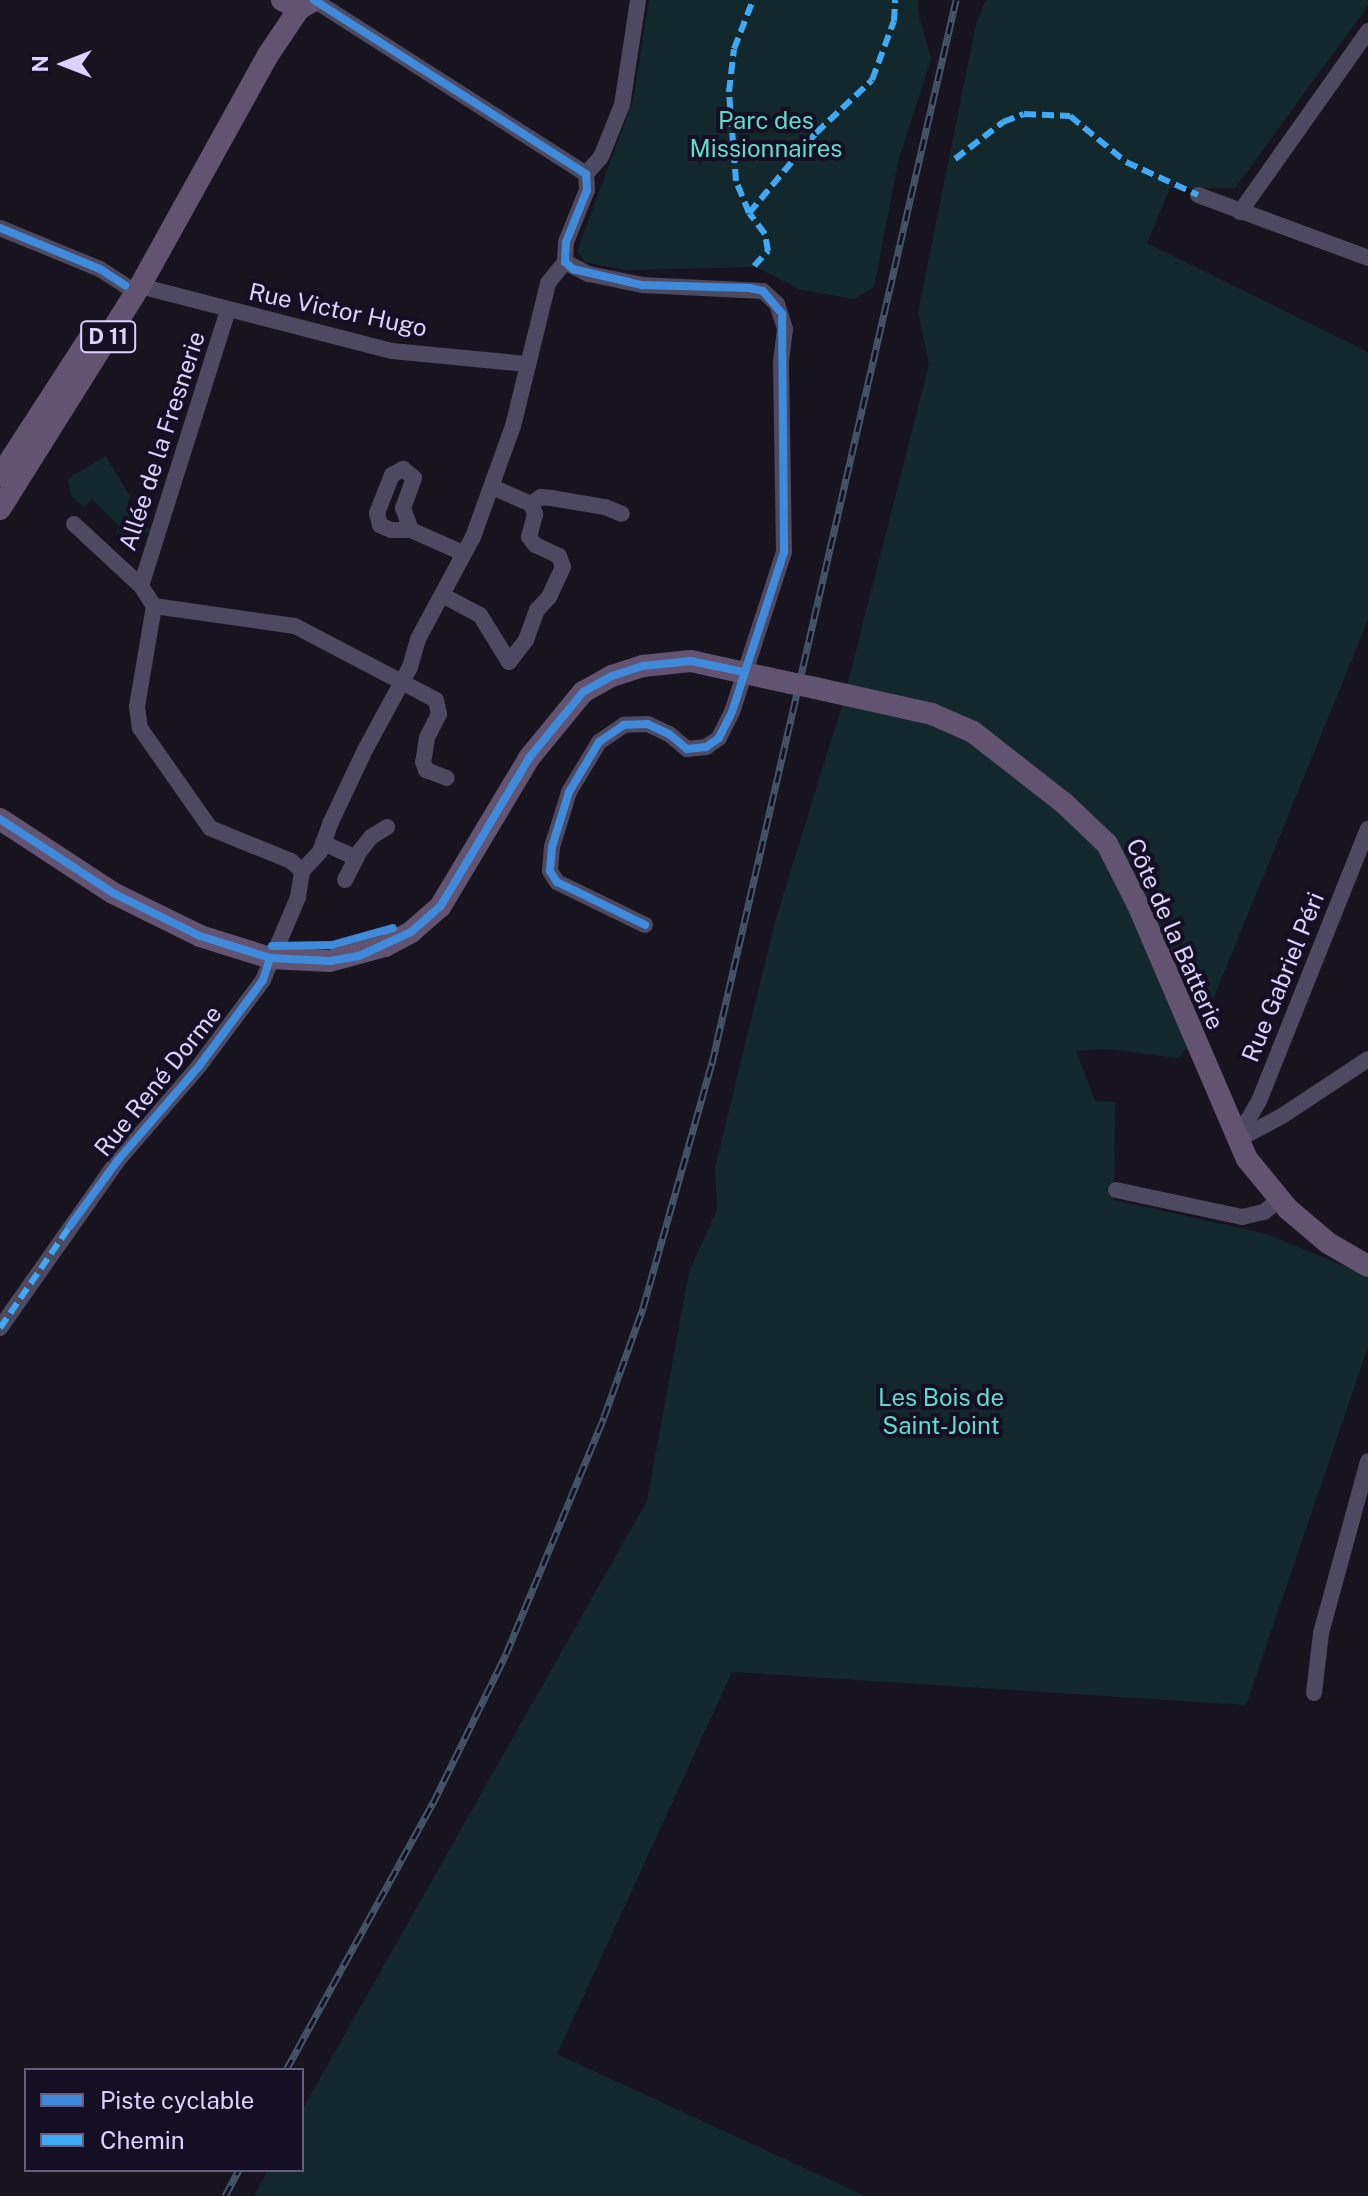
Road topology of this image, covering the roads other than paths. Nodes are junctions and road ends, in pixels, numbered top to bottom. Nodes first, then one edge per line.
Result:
1 (638, 0) edge
2 (295, 3) edge
3 (1368, 31) edge
4 (586, 174) junction
5 (1198, 195) dead end
6 (1240, 212) junction
7 (0, 228) edge
8 (1368, 258) edge
9 (565, 262) junction
10 (132, 285) junction
11 (228, 310) junction
12 (528, 364) junction
13 (0, 476) edge
14 (492, 487) junction
15 (531, 504) junction
16 (0, 509) edge
17 (622, 514) dead end
18 (74, 524) dead end
19 (411, 530) dead end
20 (463, 553) junction
21 (141, 586) junction
22 (442, 595) junction
23 (154, 606) junction
24 (743, 672) junction
25 (403, 681) junction
26 (447, 778) dead end
27 (0, 811) edge
28 (0, 819) edge
29 (387, 827) dead end
30 (1368, 829) edge
31 (323, 843) junction
32 (356, 858) junction
33 (302, 871) junction
34 (345, 880) dead end
35 (645, 925) dead end
36 (272, 952) junction
37 (1368, 1059) edge
38 (1236, 1140) junction
39 (1116, 1190) dead end
40 (1280, 1199) junction
41 (1368, 1266) edge
42 (0, 1328) edge
43 (1368, 1461) edge
44 (1314, 1693) dead end

1 - 4 street
2 - 4 street
2 - 10 main road, D 11
3 - 6 street
4 - 9 street, Rue René Dorme
5 - 6 street
6 - 8 street
7 - 10 street, Rue Victor Hugo
9 - 12 street, Rue René Dorme
9 - 24 street
10 - 11 street, Rue Victor Hugo
10 - 13 main road, D 11
10 - 16 main road, D 11
11 - 12 street, Rue Victor Hugo
11 - 21 street, Allée de la Fresnerie
12 - 14 street, Rue René Dorme
14 - 15 street
14 - 20 street, Rue René Dorme
15 - 17 street
15 - 22 street
18 - 21 street
19 - 20 street
20 - 22 street, Rue René Dorme
21 - 23 street
22 - 25 street, Rue René Dorme
23 - 25 street
23 - 33 street
24 - 35 street
24 - 36 main road, Côte de la Batterie
24 - 38 main road, Côte de la Batterie, bridge
25 - 26 street
25 - 31 street, Rue René Dorme
27 - 36 main road
28 - 36 main road
29 - 32 street
30 - 38 street, Rue Gabriel Péri
31 - 32 street
31 - 33 street, Rue René Dorme
32 - 34 street
33 - 36 street, Rue René Dorme
36 - 42 street, Rue René Dorme
37 - 38 street
38 - 40 main road, Côte de la Batterie
39 - 40 street
40 - 41 main road, Côte de la Batterie
43 - 44 street

